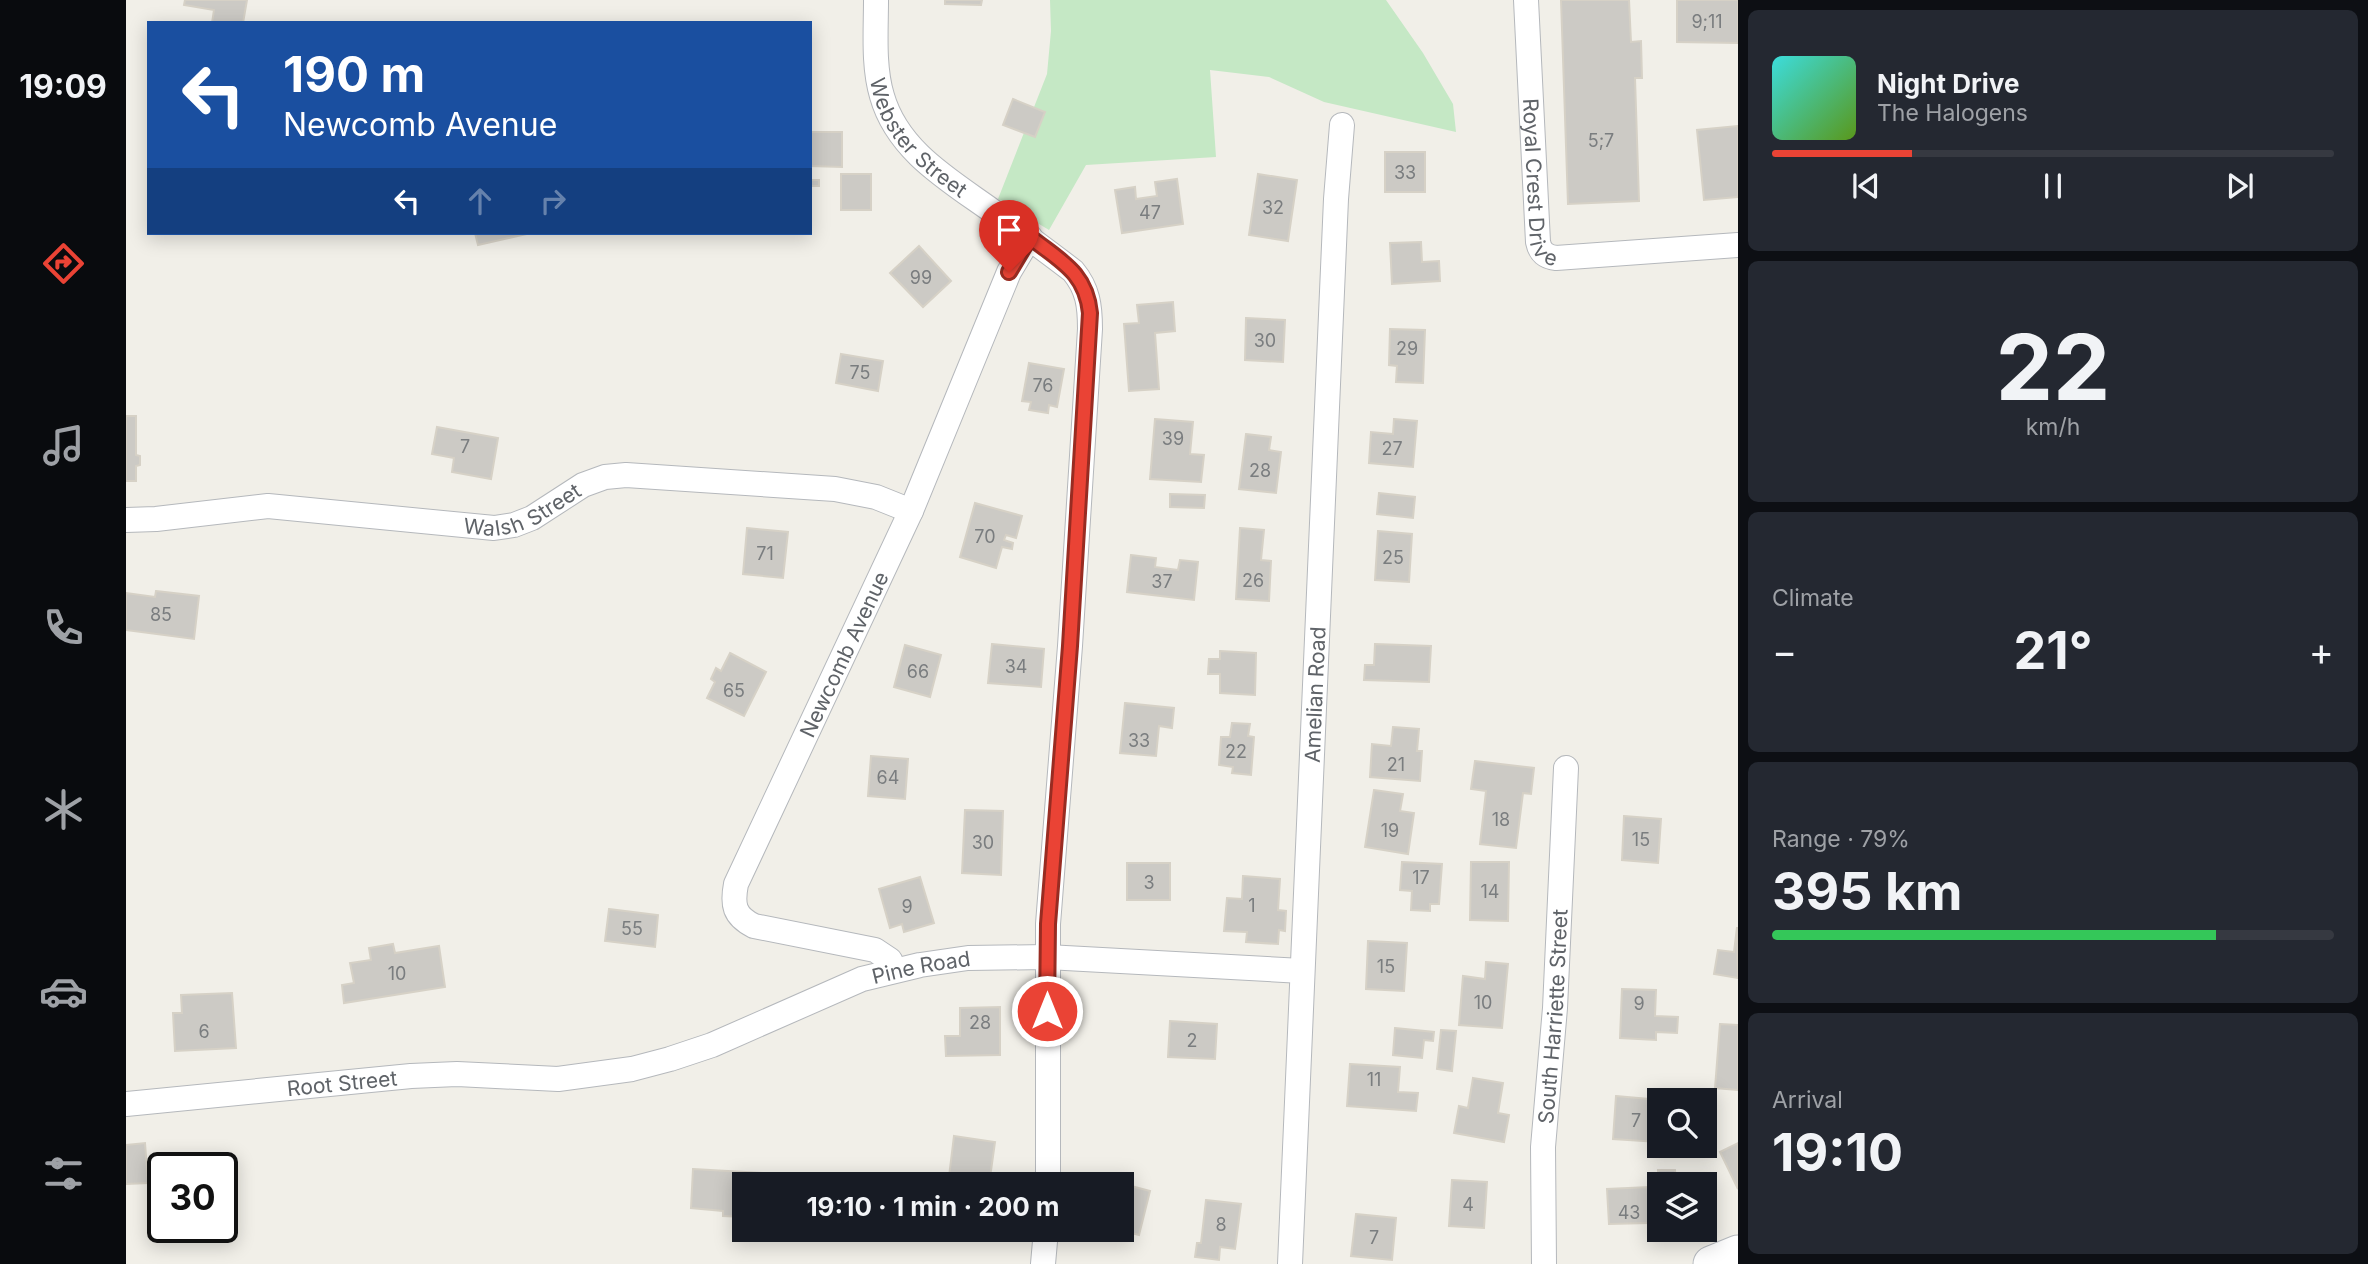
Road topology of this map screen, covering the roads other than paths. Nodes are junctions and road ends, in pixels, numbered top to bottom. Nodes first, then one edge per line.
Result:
1 (876, 0) edge
2 (1526, 0) edge
3 (1342, 125) dead end
4 (1030, 237) junction
5 (1738, 245) edge
6 (911, 510) junction
7 (126, 520) edge
8 (1566, 768) dead end
9 (1046, 957) junction
10 (895, 970) junction
11 (1302, 971) junction
12 (558, 1079) joint
13 (126, 1104) edge
14 (1048, 1172) edge
15 (1045, 1242) edge
16 (1738, 1253) edge
17 (1043, 1264) edge
18 (1290, 1264) edge
19 (1544, 1264) edge
20 (1711, 1264) edge

1 - 4 street, Webster Street
2 - 5 street, Royal Crest Drive
3 - 11 street, Amelian Road
4 - 6 street, Newcomb Avenue
4 - 9 street, Webster Street
6 - 7 street, Walsh Street
6 - 10 street, Newcomb Avenue
8 - 19 street, South Harriette Street
9 - 10 street, Pine Road
9 - 11 street, Pine Road
9 - 14 street, Webster Street
10 - 12 street, Pine Road
11 - 18 street, Amelian Road
12 - 13 street, Root Street
15 - 17 street
16 - 20 main road

